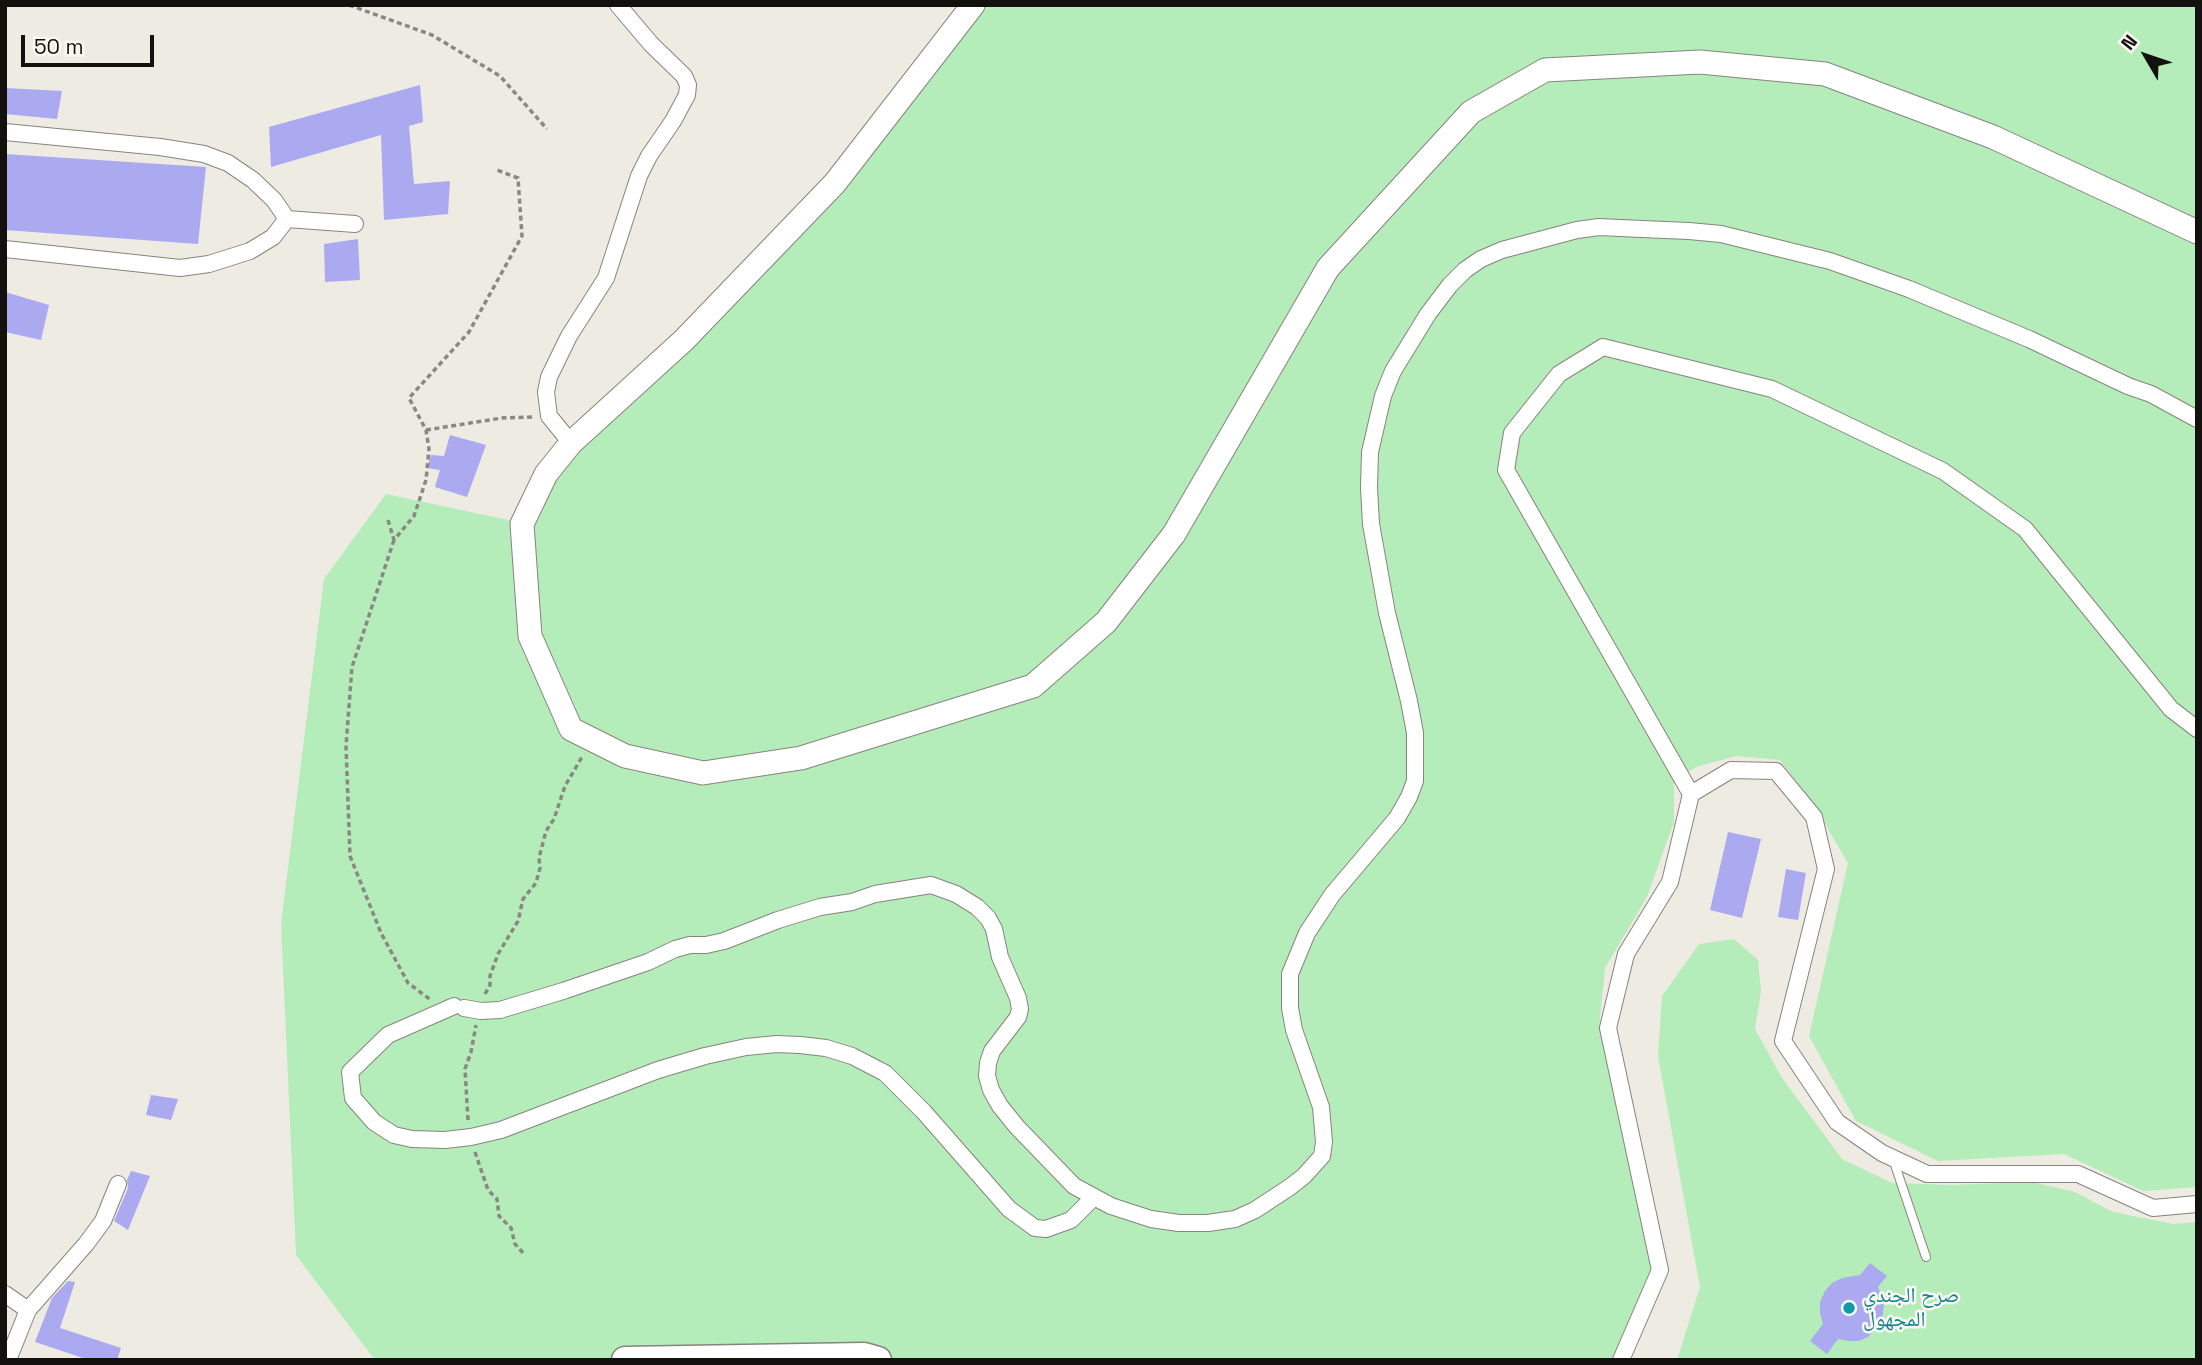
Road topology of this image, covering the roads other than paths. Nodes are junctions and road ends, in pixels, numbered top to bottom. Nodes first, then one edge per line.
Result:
1 (618, 5) edge
2 (974, 5) edge
3 (5, 132) edge
4 (287, 219) junction
5 (355, 225) dead end
6 (2197, 232) edge
7 (5, 249) edge
8 (2197, 419) edge
9 (571, 443) junction
10 (2197, 729) edge
11 (1691, 794) junction
12 (1893, 1159) junction
13 (118, 1184) dead end
14 (1094, 1197) junction
15 (2197, 1204) edge
16 (1926, 1257) dead end
17 (5, 1294) edge
18 (28, 1310) junction
19 (8, 1360) edge
20 (625, 1360) edge
21 (878, 1360) edge
22 (1622, 1360) edge

1 - 9 street
2 - 9 street
3 - 4 street
4 - 5 street
4 - 7 street
6 - 9 street
8 - 14 street
10 - 11 street
11 - 12 street
11 - 22 street
12 - 15 street
12 - 16 lane
13 - 18 street
14 - 14 street
17 - 18 street
18 - 19 street
20 - 21 main road

